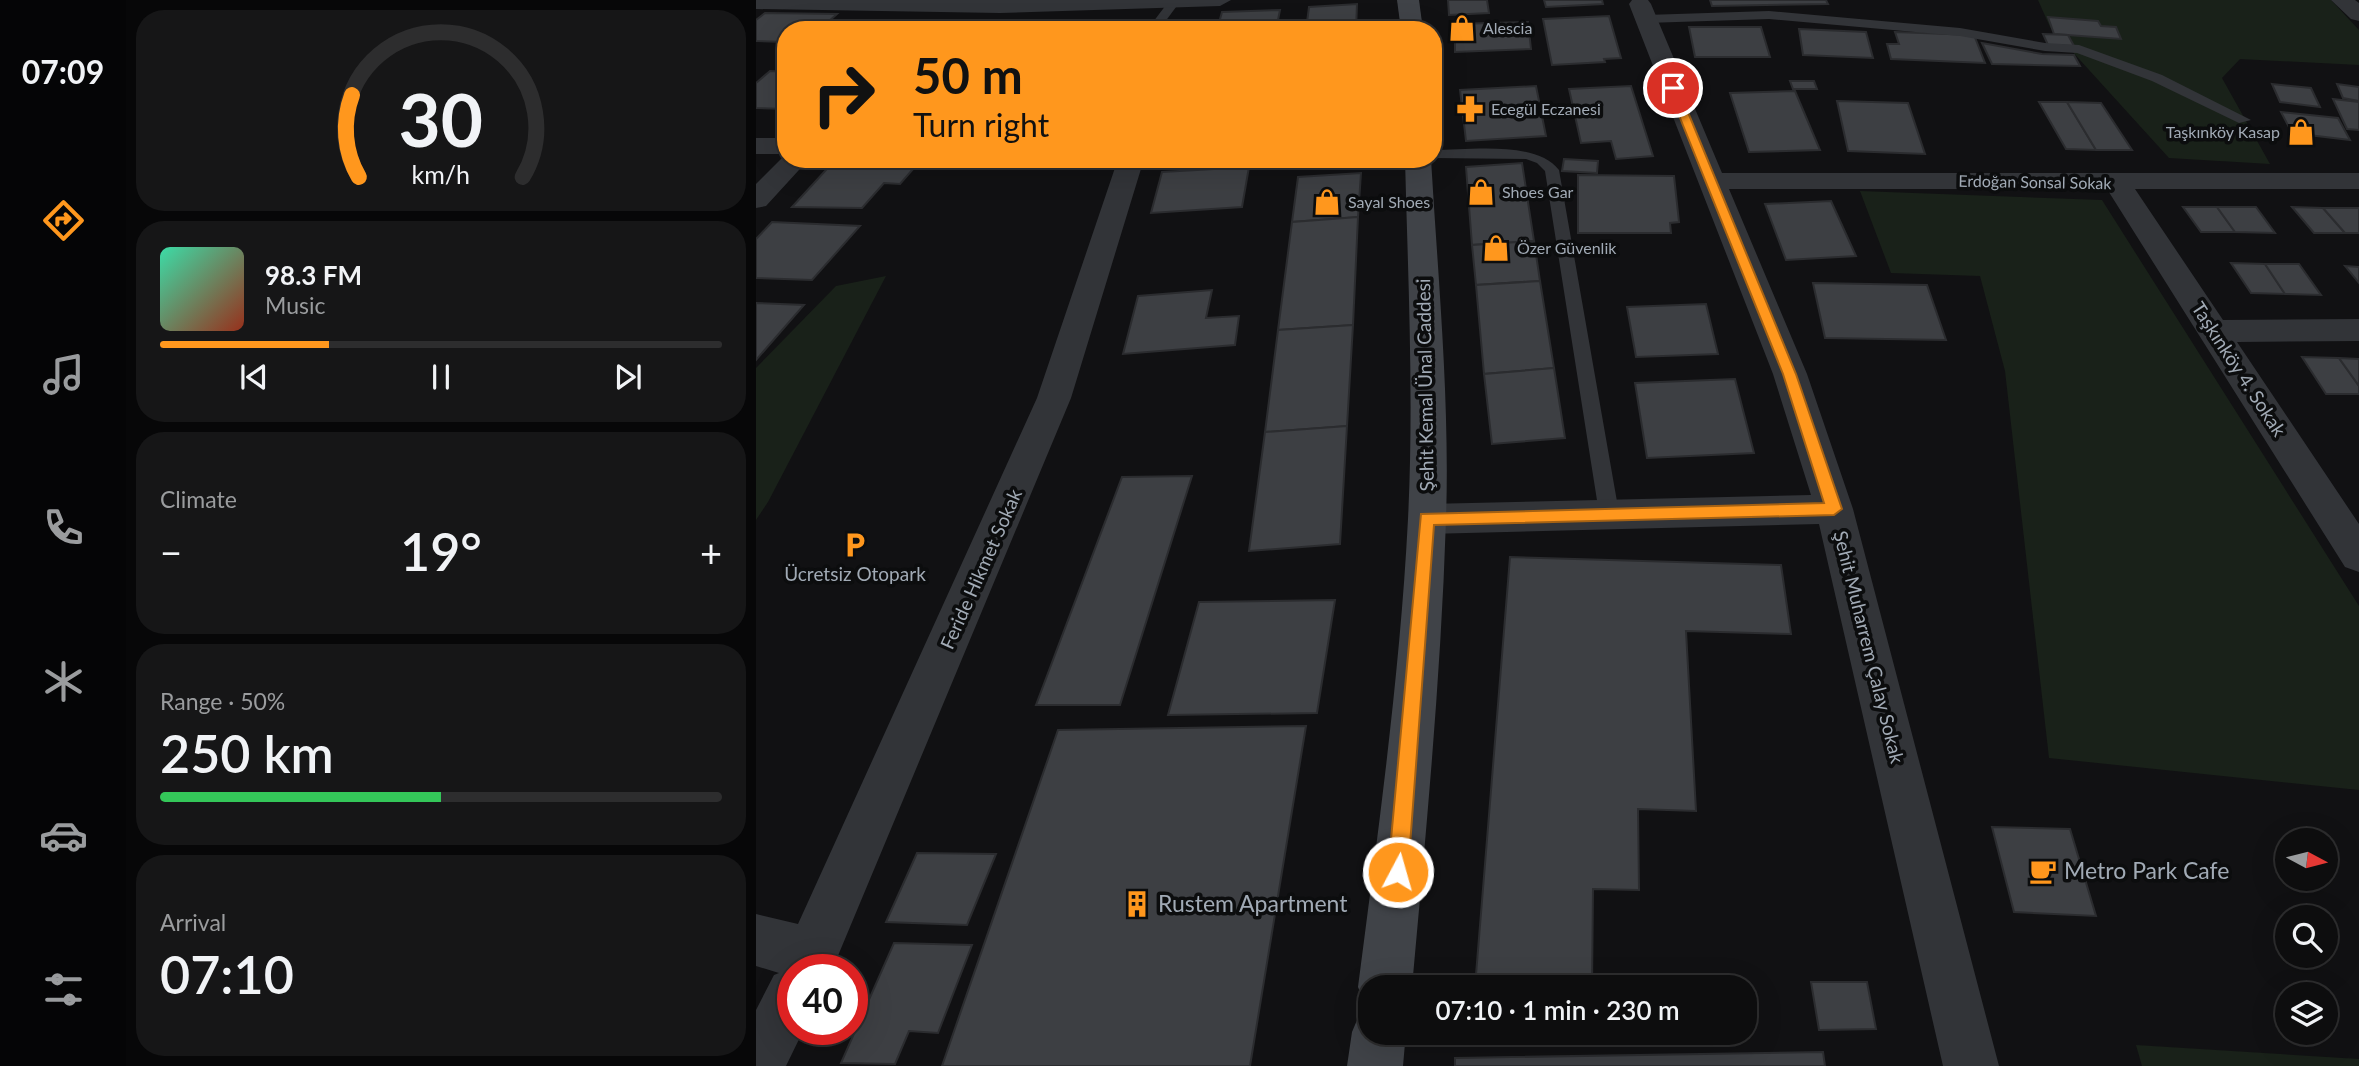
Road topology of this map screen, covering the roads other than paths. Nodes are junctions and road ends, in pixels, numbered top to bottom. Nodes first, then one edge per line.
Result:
1 (1220, 0) edge
2 (1408, 0) edge
3 (2342, 0) edge
4 (756, 3) edge
5 (1003, 3) edge
6 (1173, 3) junction
7 (1643, 11) joint
8 (2359, 14) edge
9 (1160, 21) edge
10 (1411, 21) edge
11 (2244, 120) dead end
12 (756, 146) edge
13 (777, 146) edge
14 (1442, 153) edge
15 (787, 168) edge
16 (1128, 168) edge
17 (1418, 168) edge
18 (1710, 181) junction
19 (2359, 181) edge
20 (2117, 183) junction
21 (756, 200) edge
22 (2359, 330) edge
23 (2215, 331) junction
24 (1834, 509) junction
25 (1609, 513) junction
26 (1427, 519) junction
27 (2355, 543) edge
28 (756, 940) edge
29 (777, 954) edge
30 (811, 954) edge
31 (1386, 975) edge
32 (777, 1025) edge
33 (1377, 1045) edge
34 (757, 1066) edge
35 (1375, 1066) edge
36 (1971, 1066) edge

1 - 6 street
2 - 10 street
3 - 8 street
4 - 5 street
5 - 6 street
6 - 9 lane
7 - 11 lane
7 - 18 street, Şehit Muharrem Çalay Sokak
12 - 13 street
14 - 25 lane
15 - 21 street
16 - 30 street, Feride Hikmet Sokak
17 - 26 street, Şehit Kemal Ünal Caddesi
18 - 20 street, Erdoğan Sonsal Sokak
18 - 24 street, Şehit Muharrem Çalay Sokak
19 - 20 street, Erdoğan Sonsal Sokak
20 - 23 street, Taşkınköy 4. Sokak
22 - 23 street
23 - 27 street, Taşkınköy 4. Sokak
24 - 25 street
24 - 36 street, Şehit Muharrem Çalay Sokak
25 - 26 street
26 - 31 street, Şehit Kemal Ünal Caddesi
28 - 29 street
32 - 34 street, Feride Hikmet Sokak
33 - 35 street

